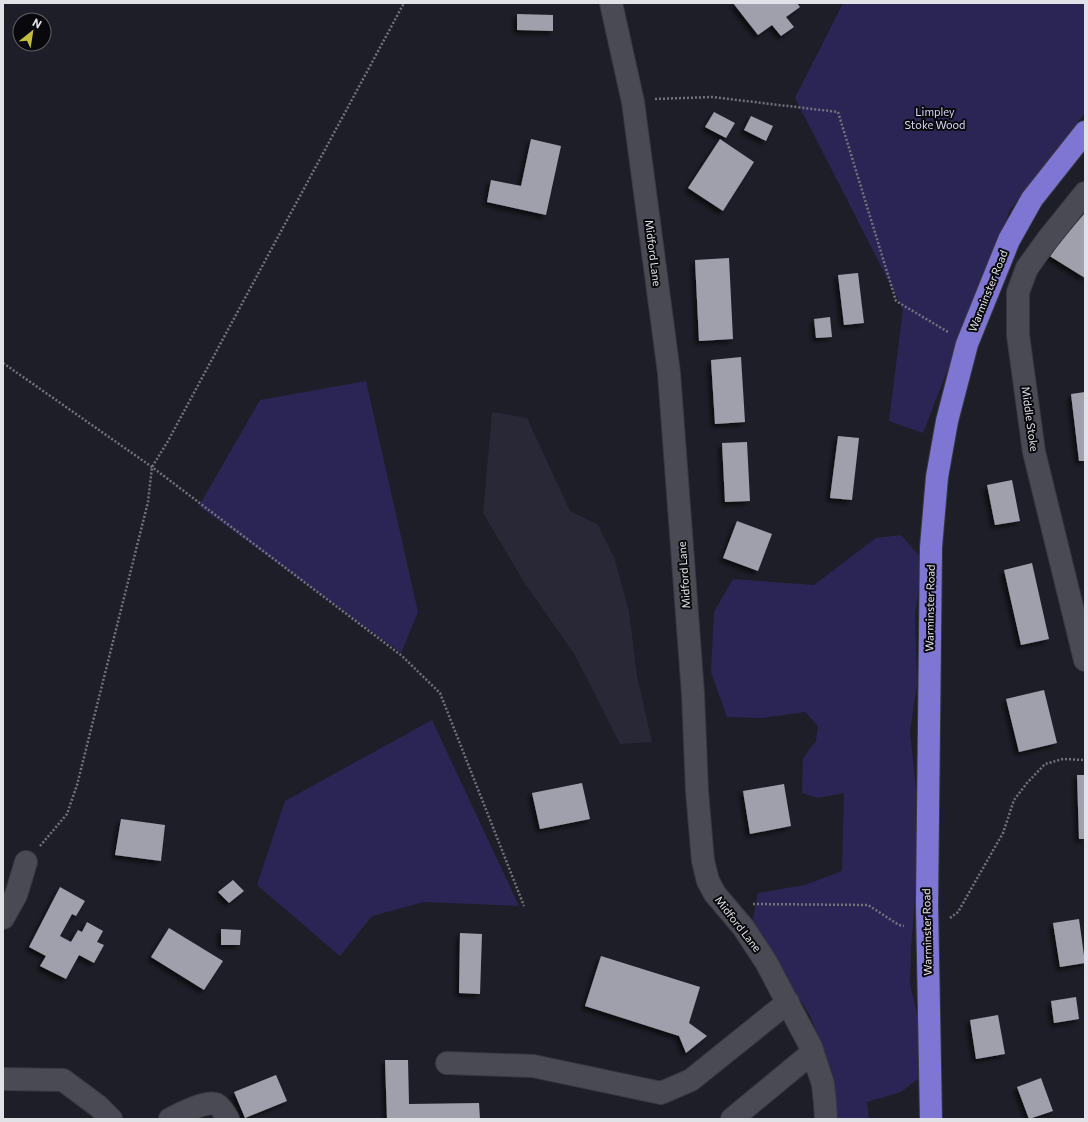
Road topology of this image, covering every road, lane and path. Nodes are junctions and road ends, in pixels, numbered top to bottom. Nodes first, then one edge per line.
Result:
1 (404, 3) edge
2 (611, 3) edge
3 (633, 102) junction
4 (1085, 132) edge
5 (1085, 193) edge
6 (968, 344) junction
7 (3, 363) edge
8 (152, 467) junction
9 (1085, 660) edge
10 (1085, 760) edge
11 (26, 862) joint
12 (787, 904) dead end
13 (524, 906) dead end
14 (3, 918) edge
15 (900, 925) dead end
16 (926, 929) junction
17 (788, 1002) junction
18 (812, 1052) junction
19 (447, 1064) dead end
20 (3, 1078) edge
21 (112, 1119) edge
22 (170, 1119) edge
23 (228, 1119) edge
24 (732, 1119) edge
25 (826, 1119) edge
26 (931, 1119) edge

1 - 8 path
2 - 3 street, Midford Lane
3 - 6 path
3 - 17 street, Midford Lane
4 - 6 highway, Warminster Road
5 - 9 street, Middle Stoke
6 - 16 highway, Warminster Road
7 - 8 path
8 - 11 path
8 - 13 path
10 - 16 path
11 - 14 street
12 - 15 path
16 - 26 highway, Warminster Road
17 - 18 street, Midford Lane
17 - 19 street
18 - 24 street
18 - 25 street, Midford Lane
20 - 21 street
22 - 23 street

